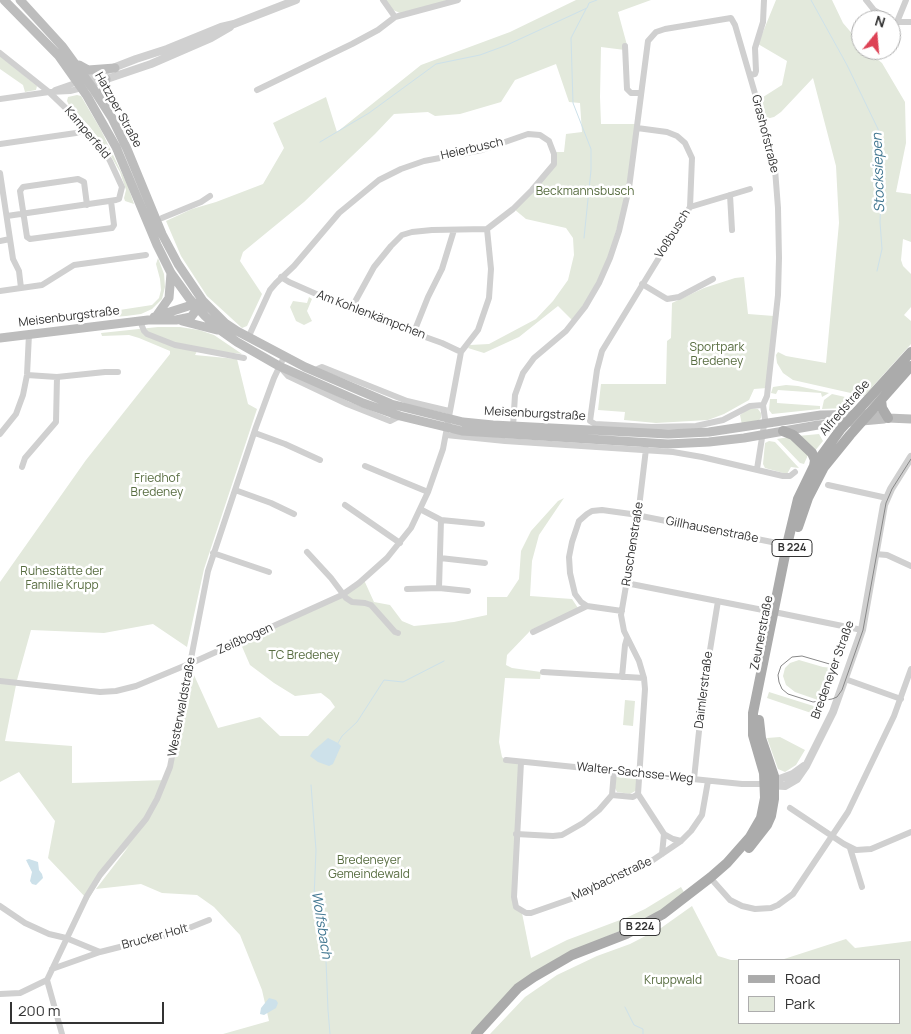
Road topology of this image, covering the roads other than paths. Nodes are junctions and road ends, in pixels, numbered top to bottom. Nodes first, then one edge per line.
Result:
1 (4, 0) edge
2 (20, 0) edge
3 (296, 0) edge
4 (383, 0) edge
5 (458, 0) edge
6 (764, 0) edge
7 (866, 0) edge
8 (906, 0) edge
9 (903, 8) junction
10 (874, 10) edge
11 (901, 11) edge
12 (395, 17) junction
13 (911, 21) edge
14 (234, 24) junction
15 (625, 46) dead end
16 (0, 53) edge
17 (74, 63) junction
18 (115, 68) junction
19 (750, 75) junction
20 (106, 78) junction
21 (85, 83) junction
22 (258, 90) dead end
23 (49, 92) junction
24 (641, 93) junction
25 (0, 98) edge
26 (112, 118) junction
27 (637, 128) junction
28 (86, 129) junction
29 (0, 144) edge
30 (0, 173) edge
31 (750, 189) dead end
32 (2, 195) edge
33 (730, 195) junction
34 (210, 196) dead end
35 (111, 202) junction
36 (87, 205) junction
37 (690, 207) junction
38 (24, 214) junction
39 (7, 216) junction
40 (144, 216) junction
41 (159, 219) junction
42 (487, 229) junction
43 (454, 230) junction
44 (732, 230) dead end
45 (10, 240) junction
46 (0, 241) edge
47 (146, 256) dead end
48 (171, 273) junction
49 (281, 278) junction
50 (713, 279) dead end
51 (642, 284) junction
52 (21, 288) junction
53 (0, 291) edge
54 (198, 305) junction
55 (350, 309) junction
56 (148, 319) junction
57 (176, 320) junction
58 (220, 330) junction
59 (414, 332) junction
60 (29, 334) junction
61 (0, 338) edge
62 (248, 338) junction
63 (461, 352) junction
64 (911, 352) edge
65 (284, 357) junction
66 (244, 358) dead end
67 (279, 366) junction
68 (911, 366) edge
69 (118, 372) dead end
70 (27, 374) junction
71 (58, 377) junction
72 (881, 400) junction
73 (763, 405) junction
74 (449, 415) junction
75 (862, 416) junction
76 (888, 418) junction
77 (911, 419) edge
78 (590, 421) joint
79 (848, 422) junction
80 (764, 424) junction
81 (513, 427) junction
82 (254, 432) junction
83 (447, 432) junction
84 (783, 432) junction
85 (0, 434) edge
86 (762, 435) junction
87 (646, 449) junction
88 (911, 457) edge
89 (320, 460) dead end
90 (365, 466) dead end
91 (814, 466) junction
92 (22, 467) dead end
93 (757, 469) junction
94 (795, 472) dead end
95 (809, 485) junction
96 (828, 485) dead end
97 (235, 490) junction
98 (428, 492) junction
99 (887, 498) junction
100 (345, 505) dead end
101 (420, 508) junction
102 (294, 514) dead end
103 (638, 516) junction
104 (441, 520) junction
105 (482, 524) dead end
106 (400, 543) junction
107 (787, 545) junction
108 (307, 552) dead end
109 (214, 554) junction
110 (875, 554) junction
111 (440, 558) junction
112 (485, 563) dead end
113 (911, 566) edge
114 (268, 572) dead end
115 (626, 583) junction
116 (439, 588) junction
117 (407, 589) dead end
118 (468, 591) dead end
119 (342, 595) junction
120 (718, 601) junction
121 (587, 606) junction
122 (622, 611) junction
123 (776, 612) junction
124 (862, 630) junction
125 (533, 632) dead end
126 (398, 633) dead end
127 (627, 638) junction
128 (190, 664) junction
129 (911, 669) edge
130 (544, 672) dead end
131 (622, 677) junction
132 (644, 678) junction
133 (845, 679) junction
134 (0, 681) edge
135 (901, 699) junction
136 (506, 760) dead end
137 (521, 762) junction
138 (614, 772) junction
139 (641, 774) junction
140 (694, 779) junction
141 (708, 780) junction
142 (771, 784) junction
143 (638, 794) junction
144 (612, 795) junction
145 (790, 808) dead end
146 (911, 832) edge
147 (516, 834) junction
148 (664, 834) junction
149 (832, 837) junction
150 (681, 841) junction
151 (850, 848) junction
152 (662, 854) junction
153 (714, 882) junction
154 (862, 888) dead end
155 (0, 906) edge
156 (209, 920) dead end
157 (66, 938) junction
158 (100, 952) junction
159 (52, 969) junction
160 (47, 980) junction
161 (0, 994) edge
162 (62, 1034) edge
163 (476, 1034) edge
164 (484, 1034) edge

1 - 21 main road, Hatzper Straße
2 - 17 main road, Hatzper Straße
3 - 14 street
4 - 12 street
5 - 12 street
6 - 19 street
7 - 10 street
8 - 9 street
9 - 11 street
9 - 13 street
12 - 22 street
14 - 18 street
14 - 20 street
15 - 24 street
16 - 23 street, Kamperfeld
17 - 18 main road
17 - 21 main road, Hatzper Straße
18 - 21 street
19 - 24 street, Grashofstraße
19 - 73 street, Grashofstraße
20 - 21 street
20 - 26 main road
21 - 23 street
21 - 26 main road, Hatzper Straße
21 - 40 main road, Hatzper Straße
23 - 25 street
23 - 28 street, Kamperfeld
24 - 27 street, Grashofstraße
26 - 41 main road, Hatzper Straße
27 - 37 street, Voßbusch
27 - 81 street, Grashofstraße
28 - 29 street
28 - 35 street, Kamperfeld
30 - 32 street
31 - 33 street
32 - 39 street
33 - 37 street
33 - 44 street
34 - 41 street
35 - 36 street
35 - 38 street
36 - 38 street
36 - 38 street
37 - 51 street, Voßbusch
38 - 39 street
39 - 45 street
40 - 41 street
40 - 48 main road, Hatzper Straße
41 - 54 main road, Hatzper Straße
42 - 43 street
42 - 49 street, Heierbusch
42 - 63 street
43 - 55 street
43 - 59 street
45 - 46 street
45 - 52 street
47 - 52 street
48 - 54 main road, Hatzper Straße
48 - 56 main road
49 - 55 street, Am Kohlenkämpchen
49 - 62 street, Heierbusch
50 - 51 street
51 - 78 street, Voßbusch
52 - 53 street
54 - 56 main road, Meisenburgstraße
54 - 57 main road, Meisenburgstraße
54 - 58 main road, Meisenburgstraße
54 - 62 main road, Meisenburgstraße
55 - 59 street, Am Kohlenkämpchen
56 - 57 main road, Meisenburgstraße
56 - 60 main road, Meisenburgstraße
56 - 66 street
57 - 58 main road
58 - 67 main road, Meisenburgstraße
59 - 63 street, Am Kohlenkämpchen
60 - 61 main road, Meisenburgstraße
60 - 70 street
62 - 65 main road, Meisenburgstraße
63 - 74 street
64 - 75 main road, Alfredstraße / B 224
65 - 67 street, Westerwaldstraße
65 - 74 main road, Meisenburgstraße
67 - 82 street, Westerwaldstraße
67 - 83 main road, Meisenburgstraße
68 - 72 main road, Alfredstraße / B 224
69 - 71 street
70 - 71 street
70 - 85 street
71 - 92 street
72 - 75 main road, Alfredstraße / B 224
72 - 76 main road
73 - 78 street, Meisenburgstraße
73 - 80 street, Grashofstraße
74 - 81 main road, Meisenburgstraße
74 - 83 street, Zeißbogen
75 - 76 main road, Meisenburgstraße
75 - 79 main road, Alfredstraße / B 224
75 - 80 main road, Meisenburgstraße
75 - 95 main road, Alfredstraße / B 224
76 - 77 main road, Meisenburgstraße
79 - 84 main road, Meisenburgstraße
79 - 91 main road, Alfredstraße / B 224
80 - 81 main road, Meisenburgstraße
80 - 86 street
82 - 89 street
82 - 97 street, Westerwaldstraße
83 - 86 main road, Meisenburgstraße
83 - 87 street, Meisenburgstraße
83 - 98 street, Zeißbogen
84 - 86 main road, Meisenburgstraße
84 - 91 main road
86 - 93 street
87 - 93 street, Meisenburgstraße
87 - 103 street, Ruschenstraße
88 - 99 street, Bredeneyer Straße
90 - 98 street
91 - 95 main road, Alfredstraße / B 224
93 - 94 street, Meisenburgstraße
95 - 107 main road, Zeunerstraße / B 224
95 - 123 main road, Zeunerstraße / B 224
96 - 99 street
97 - 102 street
97 - 109 street, Westerwaldstraße
98 - 101 street, Zeißbogen
99 - 110 street, Bredeneyer Straße
100 - 106 street
101 - 104 street
101 - 106 street, Zeißbogen
103 - 107 street, Gillhausenstraße
103 - 115 street, Ruschenstraße
103 - 121 street, Gillhausenstraße
104 - 105 street
104 - 111 street
106 - 119 street, Zeißbogen
107 - 123 main road, Zeunerstraße / B 224
108 - 119 street
109 - 114 street
109 - 128 street, Westerwaldstraße
110 - 113 street
110 - 124 street, Bredeneyer Straße
111 - 112 street
111 - 116 street
115 - 120 street
115 - 122 street, Ruschenstraße
116 - 117 street
116 - 118 street
119 - 126 street
119 - 128 street, Zeißbogen
120 - 123 street
120 - 140 street, Daimlerstraße
121 - 122 street
121 - 125 street
122 - 127 street, Ruschenstraße
123 - 124 street
123 - 142 main road, Zeunerstraße / B 224
124 - 133 street, Bredeneyer Straße
127 - 131 street, Ruschenstraße
127 - 132 street, Ruschenstraße
128 - 134 street, Zeißbogen
128 - 157 street, Westerwaldstraße
129 - 135 street
130 - 131 street
131 - 132 street
132 - 139 street, Ruschenstraße
133 - 135 street
133 - 142 street, Bredeneyer Straße
135 - 149 street
136 - 137 street, Walter-Sachsse-Weg
137 - 138 street, Walter-Sachsse-Weg
137 - 147 street
138 - 139 street, Walter-Sachsse-Weg
138 - 144 street
139 - 140 street, Walter-Sachsse-Weg
139 - 143 street, Ruschenstraße
140 - 141 street, Walter-Sachsse-Weg
141 - 142 street, Walter-Sachsse-Weg
141 - 150 street, Maybachstraße
142 - 153 main road, B 224
142 - 163 main road, B 224
143 - 144 street
143 - 148 street
144 - 147 street
145 - 149 street
146 - 151 street
147 - 152 street, Maybachstraße
148 - 150 street
148 - 152 street
149 - 151 street
149 - 153 street
150 - 152 street, Maybachstraße
151 - 154 street
153 - 164 main road, B 224
155 - 157 street
156 - 158 street, Brucker Holt
157 - 158 street
157 - 159 street, Westerwaldstraße
158 - 159 street, Brucker Holt
159 - 160 street, Westerwaldstraße
160 - 161 street
160 - 162 street

